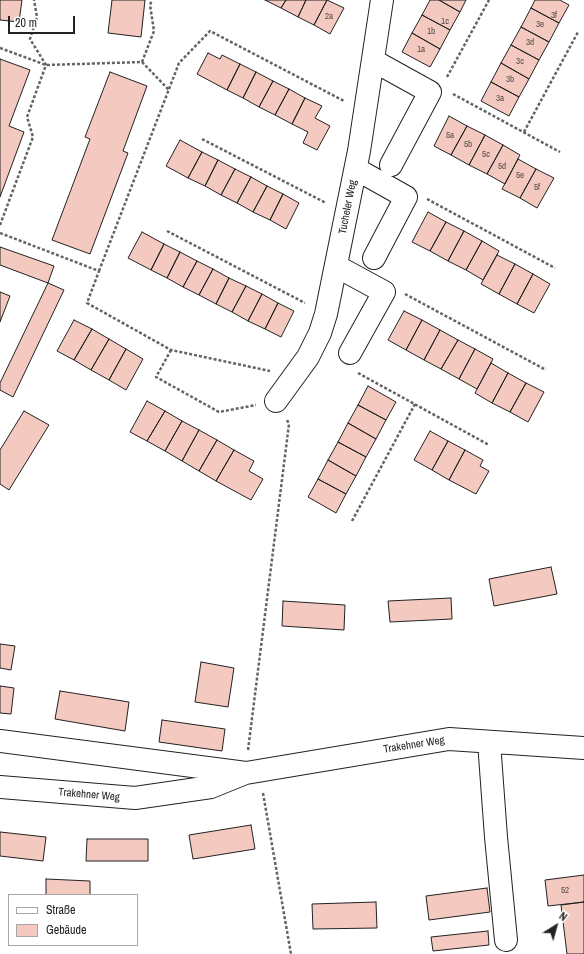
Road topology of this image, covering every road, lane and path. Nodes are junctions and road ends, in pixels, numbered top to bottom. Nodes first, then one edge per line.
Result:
1 (34, 0) edge
2 (152, 0) edge
3 (382, 0) edge
4 (488, 0) edge
5 (578, 32) dead end
6 (0, 48) edge
7 (142, 62) junction
8 (374, 62) junction
9 (46, 65) junction
10 (445, 81) dead end
11 (169, 90) junction
12 (448, 91) dead end
13 (366, 112) junction
14 (524, 132) junction
15 (202, 138) dead end
16 (560, 152) dead end
17 (390, 165) dead end
18 (356, 169) junction
19 (425, 198) dead end
20 (347, 214) junction
21 (0, 224) edge
22 (167, 231) dead end
23 (0, 233) edge
24 (374, 258) dead end
25 (336, 266) junction
26 (555, 268) dead end
27 (99, 271) junction
28 (400, 291) dead end
29 (326, 314) junction
30 (171, 350) junction
31 (352, 362) joint
32 (546, 370) dead end
33 (270, 372) dead end
34 (276, 401) junction
35 (415, 404) junction
36 (489, 445) dead end
37 (352, 521) dead end
38 (0, 741) edge
39 (489, 742) junction
40 (584, 748) edge
41 (253, 772) junction
42 (0, 787) edge
43 (506, 940) dead end
44 (291, 954) edge

1 - 9 path
2 - 7 path
3 - 8 street, Tucheler Weg
4 - 10 path
5 - 14 path
6 - 9 path
7 - 9 path
7 - 11 path
8 - 13 street, Tucheler Weg
8 - 17 street
9 - 21 path
11 - 13 path
11 - 27 path
12 - 14 path
13 - 18 street, Tucheler Weg
14 - 16 path
15 - 20 path
18 - 20 street, Tucheler Weg
18 - 24 street
19 - 26 path
20 - 25 street, Tucheler Weg
22 - 29 path
23 - 27 path
25 - 29 street, Tucheler Weg
25 - 31 street
27 - 30 path
28 - 32 path
29 - 34 street, Tucheler Weg
30 - 33 path
30 - 34 path
31 - 35 path
34 - 41 path
35 - 36 path
35 - 37 path
38 - 41 street, Trakehner Weg
39 - 40 street, Trakehner Weg
39 - 41 street, Trakehner Weg
39 - 43 street
41 - 42 street, Trakehner Weg
41 - 44 path

